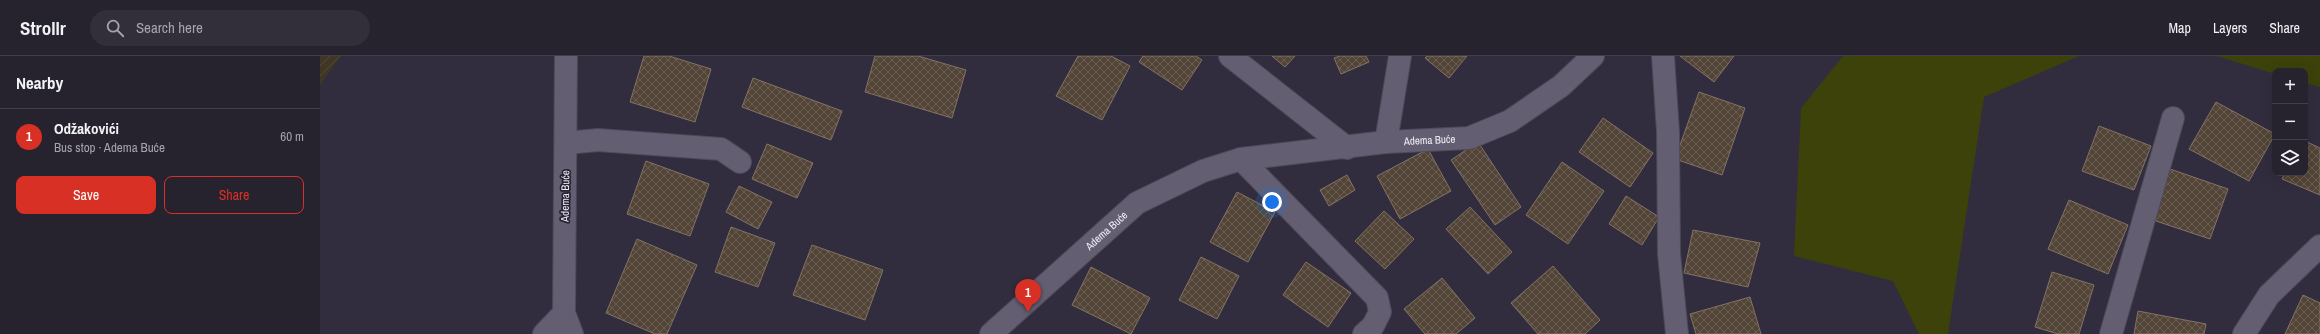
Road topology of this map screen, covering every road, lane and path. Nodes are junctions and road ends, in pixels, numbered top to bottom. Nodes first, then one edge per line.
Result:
1 (566, 56) edge
2 (1230, 56) edge
3 (1400, 56) edge
4 (1593, 56) edge
5 (1663, 56) edge
6 (2173, 118) dead end
7 (1386, 142) junction
8 (566, 143) junction
9 (1347, 148) junction
10 (1241, 159) junction
11 (740, 162) dead end
12 (2320, 246) edge
13 (564, 313) junction
14 (544, 334) edge
15 (572, 334) edge
16 (991, 334) edge
17 (1364, 334) edge
18 (1677, 334) edge
19 (2111, 334) edge
20 (2244, 334) edge

1 - 8 street, Adema Buće
2 - 9 street
3 - 7 street
4 - 7 street, Adema Buće
5 - 18 street
6 - 19 street
7 - 9 street, Adema Buće
8 - 11 street
8 - 13 street, Adema Buće
9 - 10 street, Adema Buće
10 - 16 street, Adema Buće
10 - 17 street
12 - 20 street
13 - 14 street
13 - 15 street, Adema Buće

